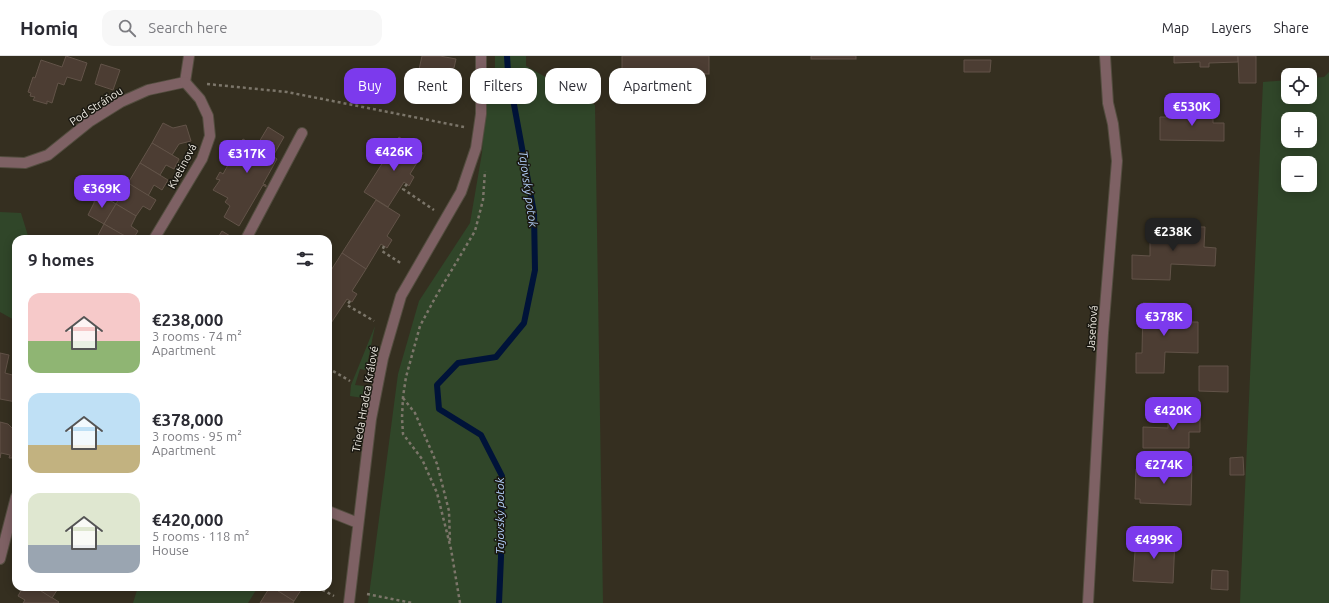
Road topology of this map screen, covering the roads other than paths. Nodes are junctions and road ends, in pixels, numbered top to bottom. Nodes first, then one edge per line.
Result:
1 (189, 56) edge
2 (481, 56) edge
3 (1105, 56) edge
4 (186, 82) junction
5 (302, 133) dead end
6 (0, 162) edge
7 (156, 235) edge
8 (248, 235) edge
9 (12, 512) edge
10 (332, 513) edge
11 (358, 523) junction
12 (0, 559) edge
13 (349, 603) edge
14 (1088, 603) edge

1 - 4 street
2 - 11 street, Trieda Hradca Králové
3 - 14 street, Jaseňová
4 - 6 street, Pod Stráňou
4 - 7 street, Kvetinová
5 - 8 street
9 - 12 street
10 - 11 street
11 - 13 street, Trieda Hradca Králové

